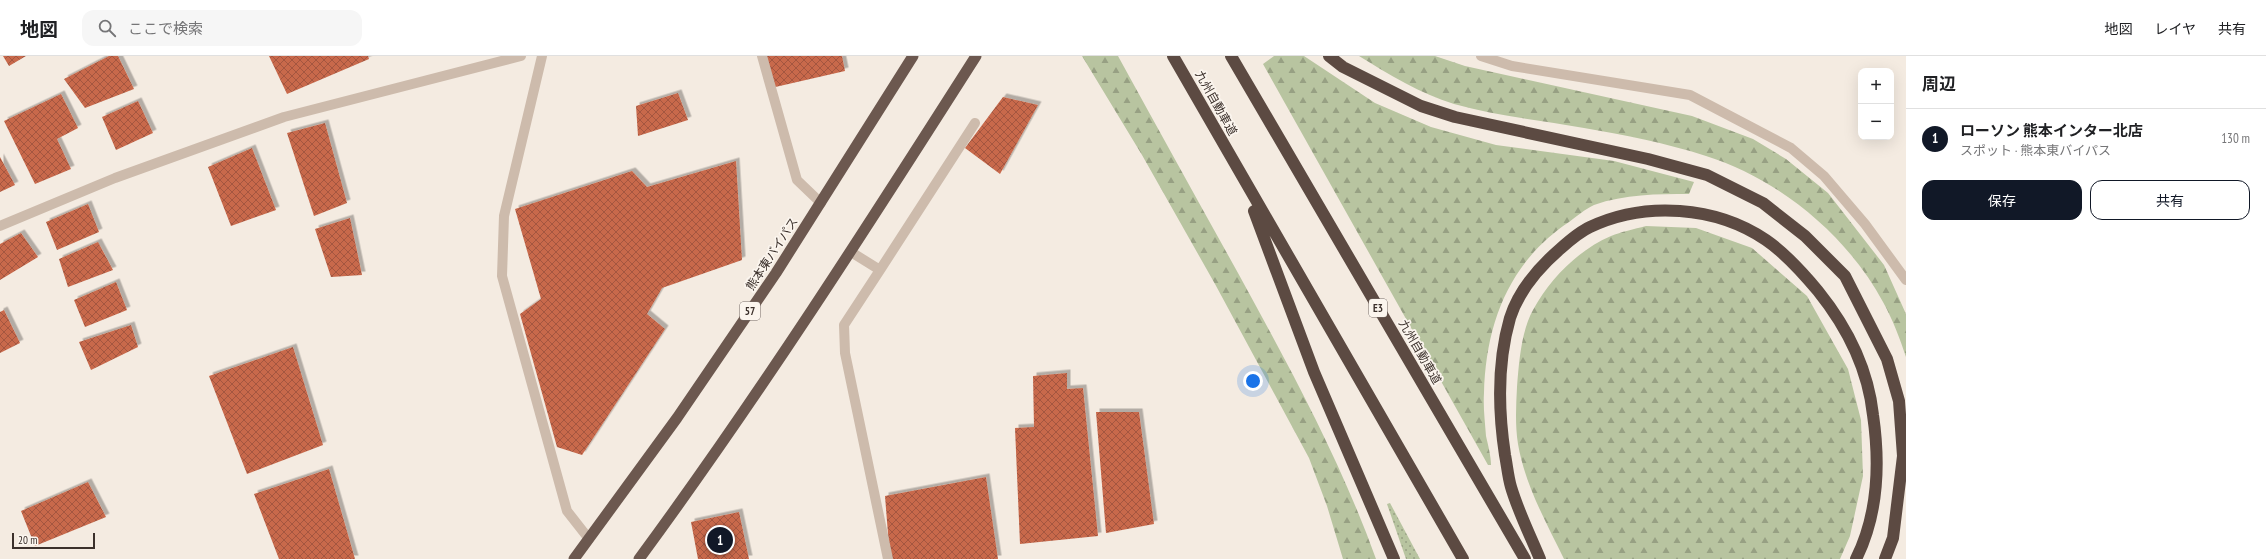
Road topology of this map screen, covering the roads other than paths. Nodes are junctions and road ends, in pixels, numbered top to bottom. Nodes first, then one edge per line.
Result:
1 (521, 56) edge
2 (542, 56) edge
3 (762, 56) edge
4 (914, 56) edge
5 (976, 56) edge
6 (1173, 56) edge
7 (1231, 56) edge
8 (1329, 56) edge
9 (1481, 56) edge
10 (975, 123) dead end
11 (1242, 179) junction
12 (821, 203) junction
13 (0, 226) edge
14 (851, 252) junction
15 (880, 270) junction
16 (1906, 277) edge
17 (588, 539) junction
18 (574, 559) edge
19 (639, 559) edge
20 (888, 559) edge
21 (1394, 559) edge
22 (1463, 559) edge
23 (1525, 559) edge
24 (1540, 559) edge
25 (1856, 559) edge
26 (1886, 559) edge

1 - 13 street
2 - 17 street
3 - 12 street
4 - 12 highway, 熊本東バイパス / 57
5 - 14 highway
6 - 11 highway, 九州自動車道
7 - 23 highway, 九州自動車道 / E3
8 - 26 highway
9 - 16 street
10 - 15 street
11 - 21 highway
11 - 22 highway, 九州自動車道
12 - 17 highway, 熊本東バイパス / 57
14 - 15 street
14 - 19 highway
15 - 20 street
17 - 18 highway, 熊本東バイパス / 57
24 - 25 highway

